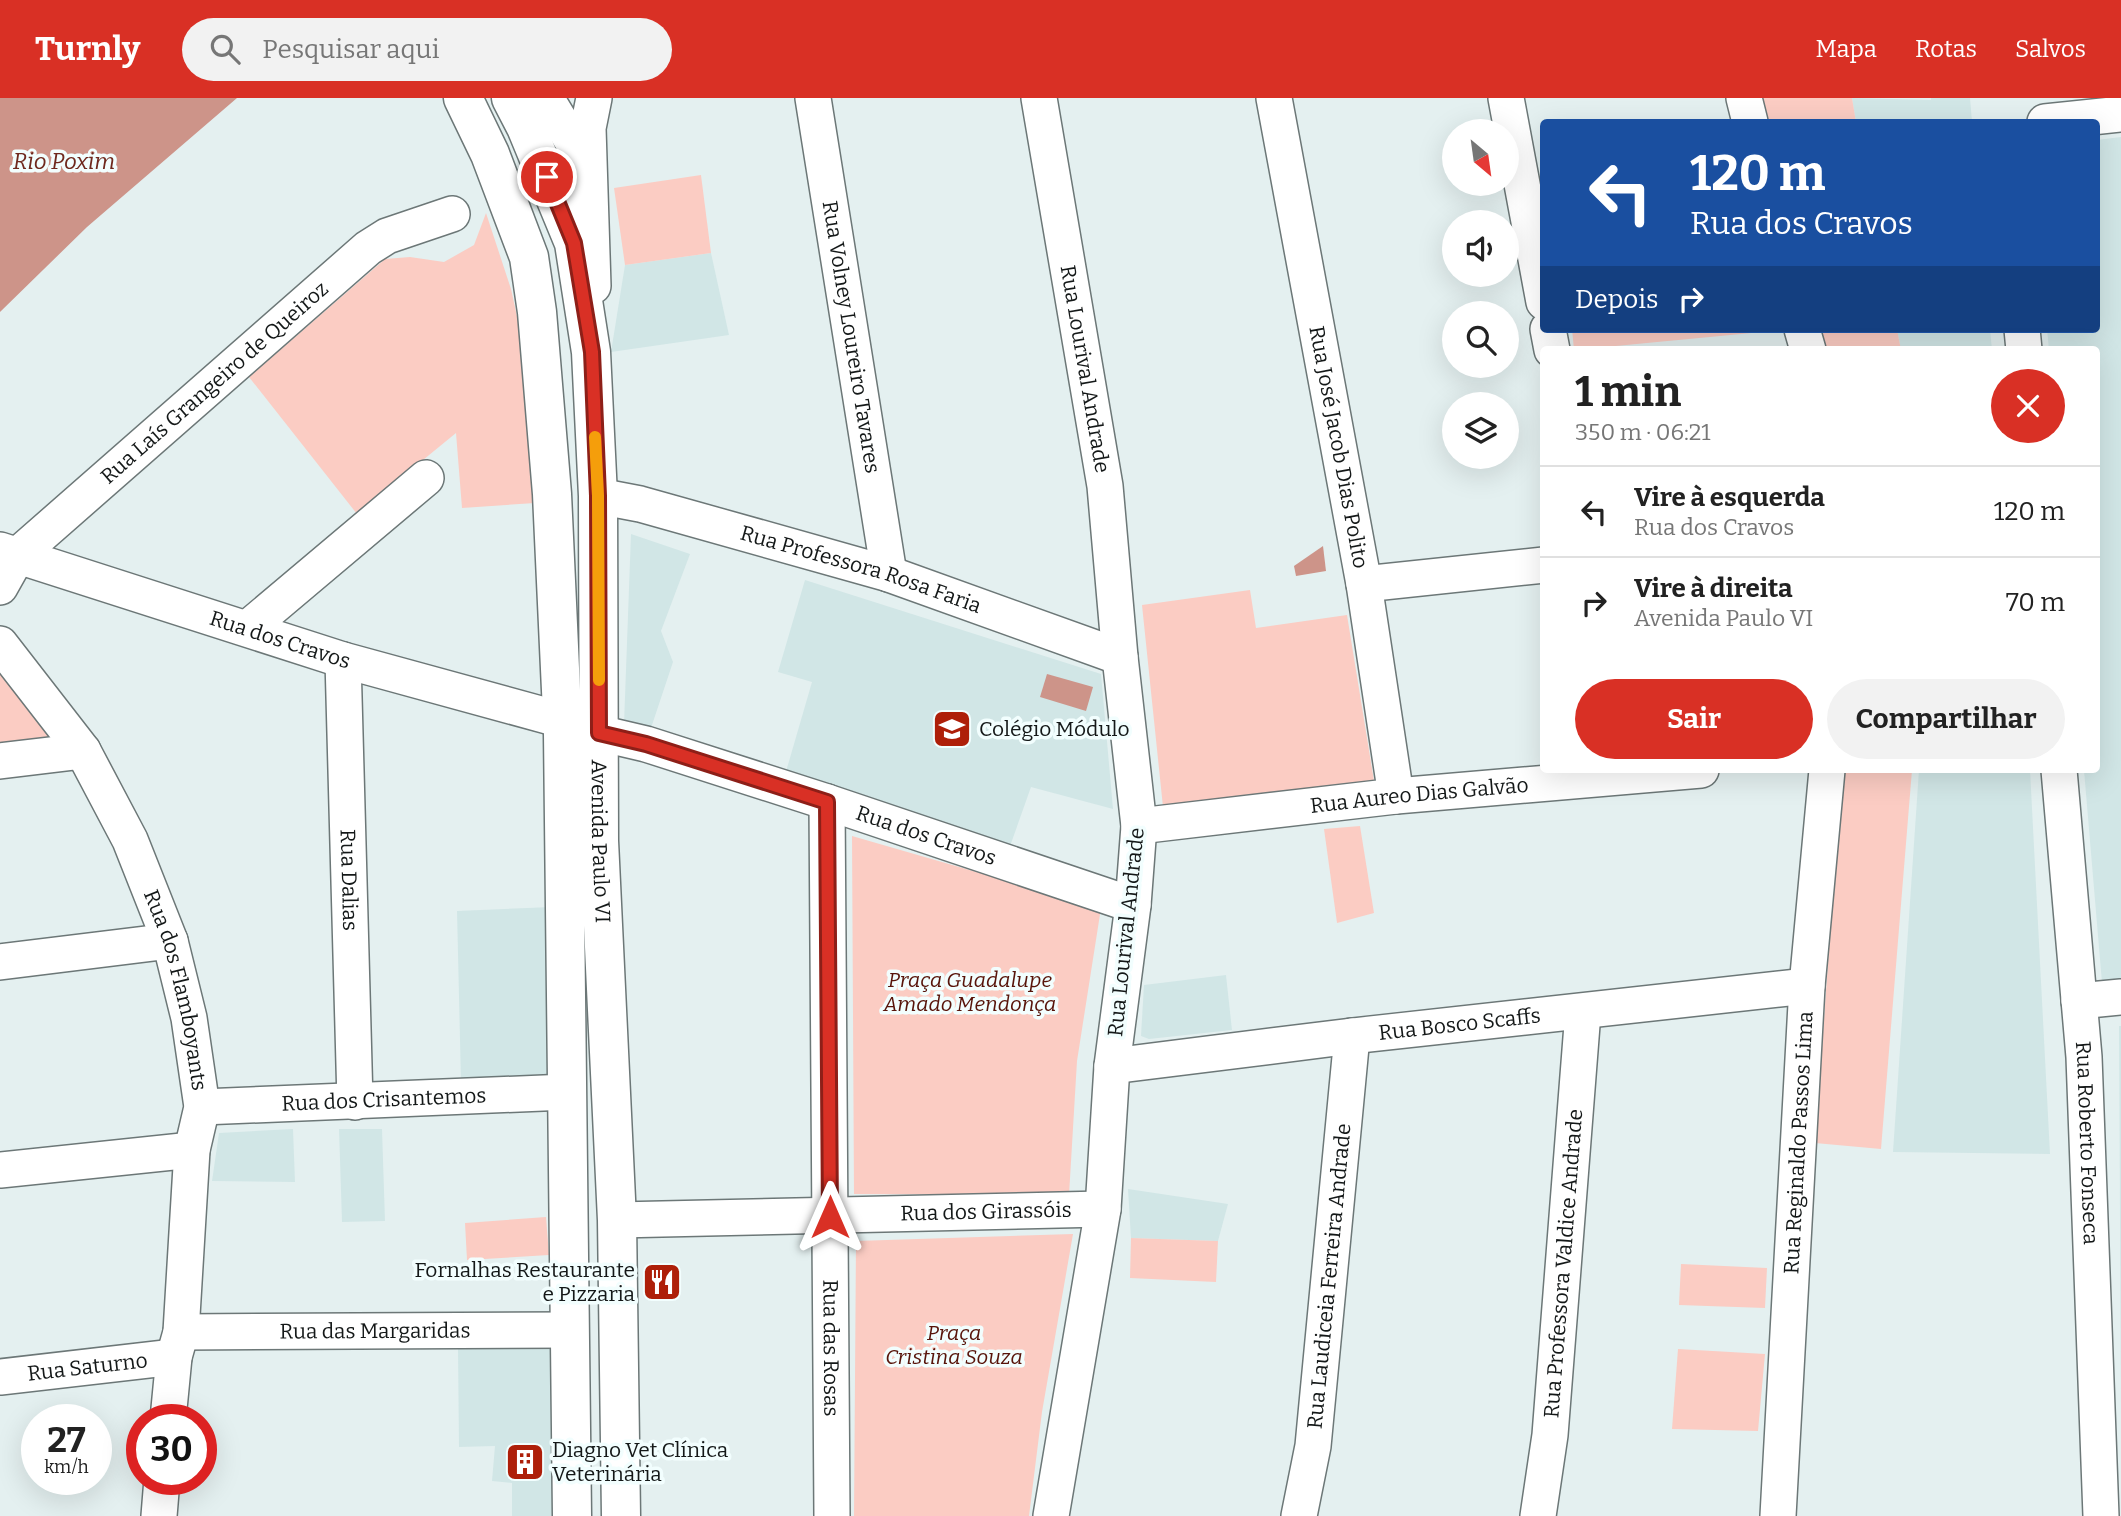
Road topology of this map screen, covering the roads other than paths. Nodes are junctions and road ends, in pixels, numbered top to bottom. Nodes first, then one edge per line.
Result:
1 (463, 98) edge
2 (511, 98) edge
3 (547, 98) edge
4 (594, 98) edge
5 (813, 98) edge
6 (1039, 98) edge
7 (1274, 98) edge
8 (1506, 98) edge
9 (1744, 98) edge
10 (2121, 114) edge
11 (1749, 119) edge
12 (2074, 119) edge
13 (589, 170) junction
14 (452, 214) dead end
15 (1540, 281) edge
16 (592, 352) junction
17 (426, 478) dead end
18 (598, 496) junction
19 (9, 552) edge
20 (1540, 565) edge
21 (889, 574) junction
22 (1364, 584) junction
23 (0, 587) edge
24 (248, 628) junction
25 (0, 644) edge
26 (1120, 657) junction
27 (344, 660) junction
28 (562, 720) junction
29 (599, 733) junction
30 (83, 751) junction
31 (0, 761) edge
32 (1665, 773) edge
33 (1828, 773) edge
34 (2059, 773) edge
35 (1396, 796) junction
36 (827, 802) junction
37 (1139, 826) junction
38 (1133, 905) junction
39 (170, 941) junction
40 (0, 962) edge
41 (1807, 986) junction
42 (2121, 997) edge
43 (2079, 1001) junction
44 (1583, 1012) junction
45 (1352, 1037) junction
46 (1112, 1066) junction
47 (567, 1092) junction
48 (355, 1102) junction
49 (202, 1107) junction
50 (192, 1150) junction
51 (0, 1170) edge
52 (1103, 1209) junction
53 (830, 1217) junction
54 (617, 1220) junction
55 (570, 1330) junction
56 (177, 1345) junction
57 (0, 1377) edge
58 (170, 1404) edge
59 (161, 1495) edge
60 (159, 1516) edge
61 (572, 1516) edge
62 (621, 1516) edge
63 (832, 1516) edge
64 (1051, 1516) edge
65 (1299, 1516) edge
66 (1538, 1516) edge
67 (1778, 1516) edge
68 (2101, 1516) edge

1 - 28 main road, Avenida Paulo VI
2 - 16 main road, Avenida Paulo VI
3 - 13 street
4 - 13 street
5 - 21 street, Rua Volney Loureiro Tavares
6 - 26 street, Rua Lourival Andrade
7 - 22 street, Rua José Jacob Dias Polito
8 - 15 street
9 - 11 street
10 - 12 street
13 - 16 street
14 - 19 street, Rua Laís Grangeiro de Queiroz
16 - 18 main road, Avenida Paulo VI
17 - 24 street
18 - 21 street, Rua Professora Rosa Faria
18 - 29 main road, Avenida Paulo VI
19 - 23 street, Rua Laís Grangeiro de Queiroz
19 - 24 street, Rua dos Cravos
20 - 22 street
21 - 26 street, Rua Professora Rosa Faria
22 - 35 street, Rua José Jacob Dias Polito
24 - 27 street, Rua dos Cravos
25 - 30 street, Rua dos Flamboyants
26 - 37 street, Rua Lourival Andrade
27 - 28 street, Rua dos Cravos
27 - 48 street, Rua Dalias
28 - 47 main road, Avenida Paulo VI
29 - 36 street, Rua dos Cravos
29 - 54 main road, Avenida Paulo VI
30 - 31 street
30 - 39 street, Rua dos Flamboyants
32 - 35 street, Rua Aureo Dias Galvão
33 - 41 street, Rua Reginaldo Passos Lima
34 - 43 street, Rua Roberto Fonseca
35 - 37 street, Rua Aureo Dias Galvão
36 - 38 street, Rua dos Cravos
36 - 53 street, Rua das Rosas
37 - 38 street, Rua Lourival Andrade
38 - 46 street, Rua Lourival Andrade
39 - 40 street
39 - 49 street, Rua dos Flamboyants
41 - 44 street, Rua Bosco Scaffs
41 - 67 street, Rua Reginaldo Passos Lima
42 - 43 street
43 - 68 street, Rua Roberto Fonseca
44 - 45 street, Rua Bosco Scaffs
44 - 66 street, Rua Professora Valdice Andrade
45 - 46 street, Rua Bosco Scaffs
45 - 65 street, Rua Laudiceia Ferreira Andrade
46 - 52 street, Rua Lourival Andrade
47 - 48 street, Rua dos Crisantemos
47 - 55 main road, Avenida Paulo VI
48 - 49 street, Rua dos Crisantemos
49 - 50 street, Rua dos Flamboyants
50 - 51 street
50 - 56 street, Rua dos Flamboyants
52 - 53 street, Rua dos Girassóis
52 - 64 street, Rua Lourival Andrade
53 - 54 street, Rua dos Girassóis
53 - 63 street, Rua das Rosas
54 - 62 main road, Avenida Paulo VI
55 - 56 street, Rua das Margaridas
55 - 61 main road, Avenida Paulo VI
56 - 57 street, Rua Saturno
56 - 58 street, Rua dos Flamboyants
59 - 60 street

